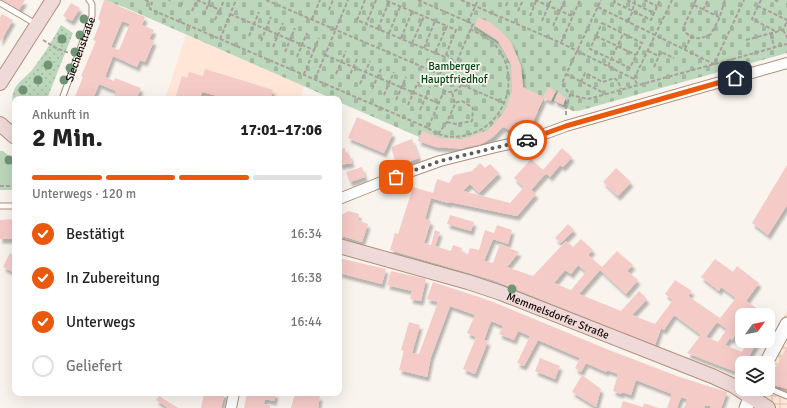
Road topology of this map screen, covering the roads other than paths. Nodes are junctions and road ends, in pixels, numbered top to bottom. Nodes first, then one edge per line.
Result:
1 (53, 0) edge
2 (89, 0) edge
3 (0, 3) edge
4 (37, 25) junction
5 (787, 63) edge
6 (0, 83) edge
7 (63, 96) edge
8 (0, 124) edge
9 (12, 134) edge
10 (342, 198) edge
11 (0, 206) edge
12 (12, 206) edge
13 (342, 247) edge
14 (787, 324) edge
15 (770, 356) edge
16 (775, 391) edge
17 (233, 396) edge
18 (787, 396) edge
19 (750, 398) edge
20 (231, 408) edge
21 (768, 408) edge

1 - 4 main road
2 - 7 lane, Siechenstraße
3 - 4 lane
4 - 6 main road
5 - 10 street
8 - 9 main road
11 - 12 lane
13 - 19 main road, Memmelsdorfer Straße
14 - 15 street
16 - 18 lane
17 - 20 street
19 - 21 main road, Memmelsdorfer Straße

